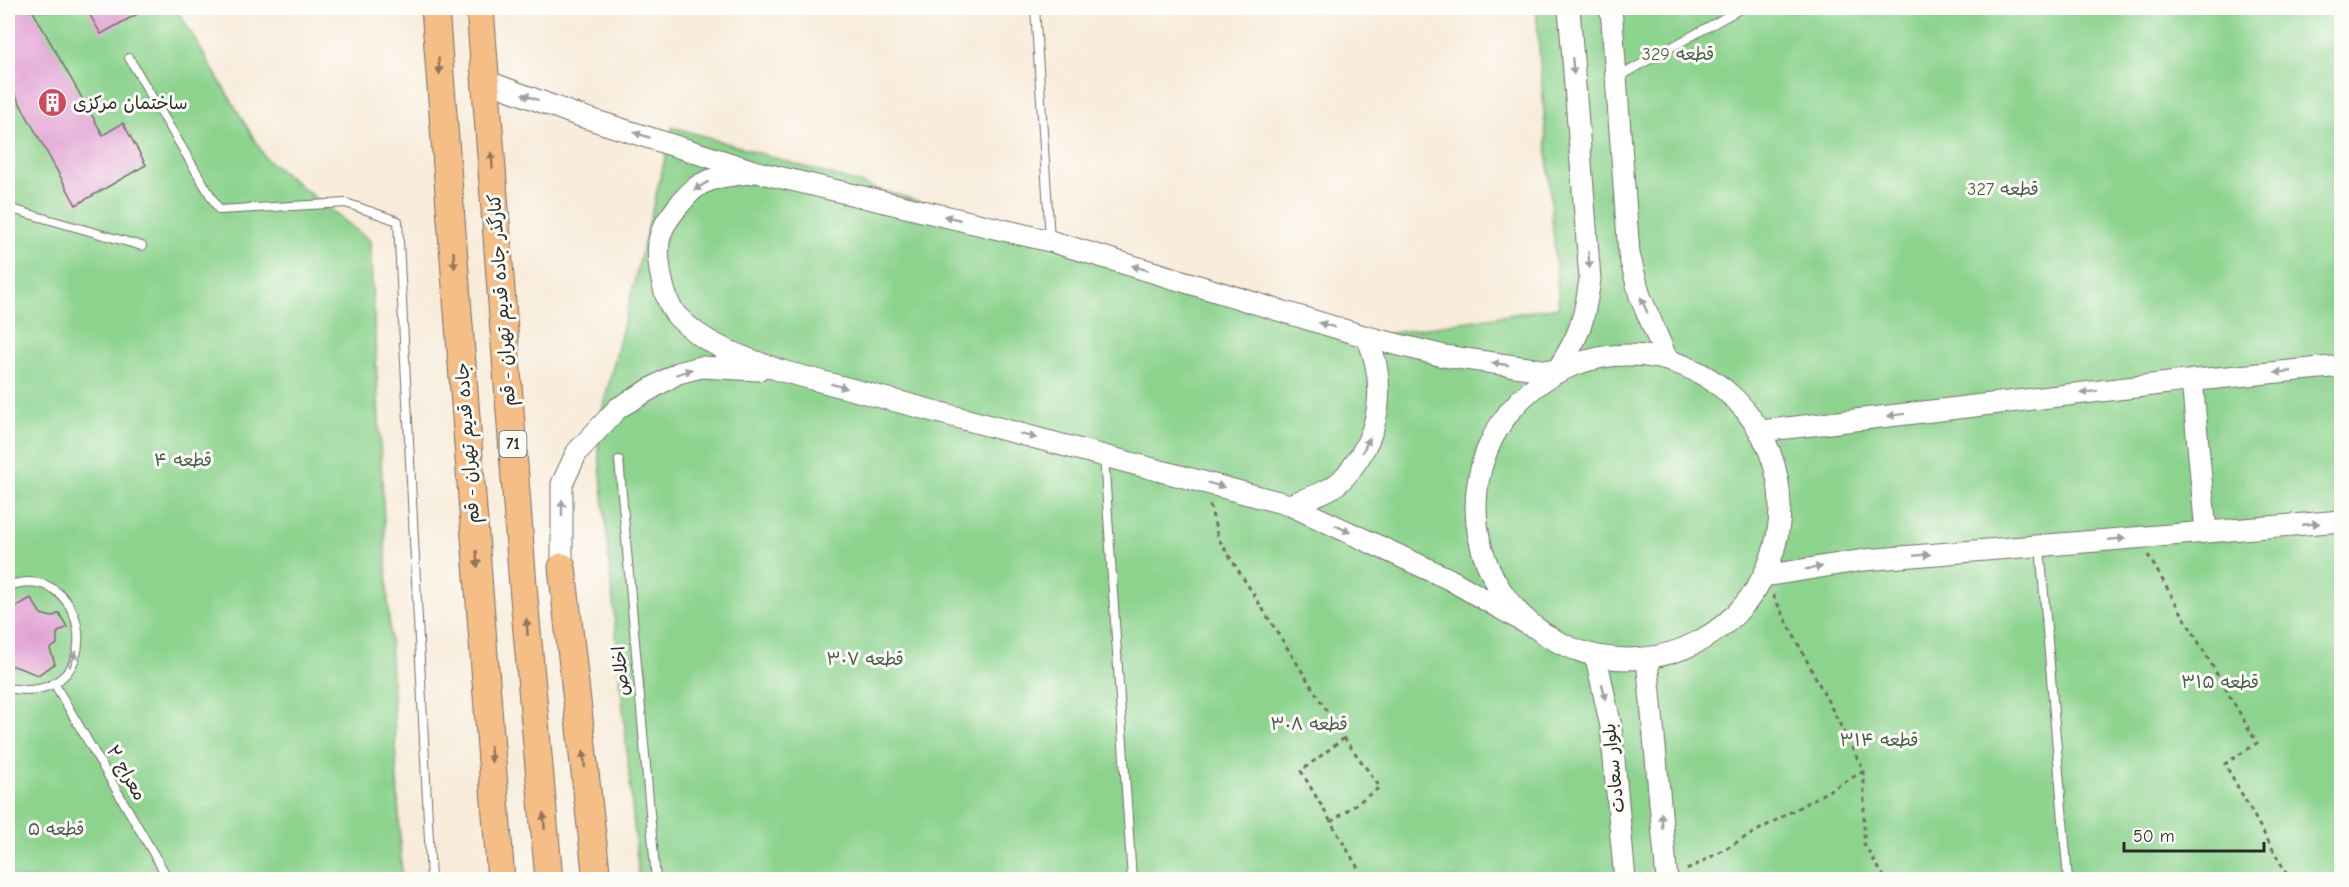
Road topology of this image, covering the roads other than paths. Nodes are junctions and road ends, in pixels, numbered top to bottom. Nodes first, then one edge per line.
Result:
1 (435, 8) edge
2 (480, 8) edge
3 (1035, 8) edge
4 (1569, 8) edge
5 (1611, 8) edge
6 (1742, 8) edge
7 (129, 58) dead end
8 (1617, 77) junction
9 (486, 81) junction
10 (757, 172) junction
11 (8, 208) edge
12 (1050, 241) junction
13 (142, 246) dead end
14 (1367, 337) junction
15 (1667, 359) junction
16 (2342, 366) edge
17 (782, 371) junction
18 (1556, 372) junction
19 (2192, 380) junction
20 (1761, 431) junction
21 (1104, 456) junction
22 (619, 460) dead end
23 (1290, 505) junction
24 (2342, 521) edge
25 (2206, 532) junction
26 (2040, 546) junction
27 (562, 567) joint
28 (1764, 576) junction
29 (8, 586) edge
30 (1531, 626) junction
31 (1596, 657) junction
32 (1647, 659) junction
33 (54, 683) junction
34 (8, 688) edge
35 (1673, 877) edge
36 (169, 879) edge
37 (431, 879) edge
38 (501, 879) edge
39 (549, 879) edge
40 (597, 879) edge
41 (656, 879) edge
42 (1132, 879) edge
43 (1625, 879) edge
44 (2068, 879) edge

1 -> 38 highway, جاده قدیم تهران - قم
2 - 9 highway, کنارگذر جاده قدیم تهران - قم / 71
3 - 12 lane
4 -> 18 street
5 - 8 street
6 - 8 lane
7 - 37 lane
15 -> 8 street
10 -> 9 street
39 -> 9 highway, کنارگذر جاده قدیم تهران - قم / 71
12 -> 10 street
10 -> 17 street
11 - 13 lane
14 -> 12 street
18 -> 14 street
23 -> 14 street
15 - 18 street
15 - 20 street
16 -> 19 street
17 -> 21 street
27 -> 17 street
18 - 30 street
19 -> 20 street
19 - 25 street
20 - 28 street
21 -> 23 street
21 - 42 lane
22 - 41 lane, اخلاص
23 -> 30 street
25 -> 24 street
26 -> 25 street
28 -> 26 street
26 - 44 lane
40 -> 27 highway
28 - 32 street
33 -> 29 lane
30 - 31 street
31 - 32 street
31 -> 43 street, بلوار سعادت
35 -> 32 street
33 - 34 lane
33 - 36 lane, معراج ۲

